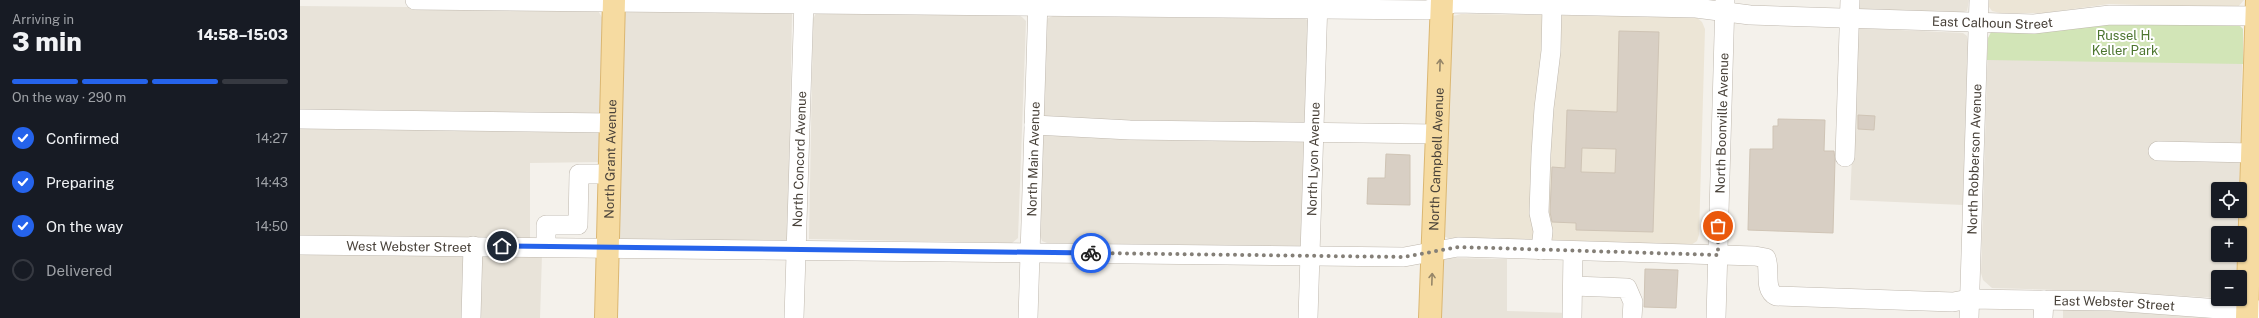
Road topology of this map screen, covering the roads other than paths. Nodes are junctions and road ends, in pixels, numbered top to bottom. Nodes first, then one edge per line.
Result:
1 (415, 0) edge
2 (1979, 0) edge
3 (614, 1) edge
4 (804, 2) edge
5 (1487, 2) edge
6 (920, 3) edge
7 (1442, 3) edge
8 (1038, 4) edge
9 (1318, 4) edge
10 (1552, 5) junction
11 (1725, 6) edge
12 (1850, 9) edge
13 (2257, 11) edge
14 (1978, 23) junction
15 (300, 120) edge
16 (611, 123) junction
17 (1034, 125) junction
18 (1314, 132) junction
19 (1437, 134) junction
20 (2158, 151) dead end
21 (2252, 153) junction
22 (1845, 157) dead end
23 (609, 174) junction
24 (300, 245) edge
25 (473, 246) junction
26 (546, 246) junction
27 (607, 248) junction
28 (796, 250) junction
29 (1541, 250) junction
30 (1573, 251) junction
31 (1433, 252) junction
32 (1030, 253) junction
33 (1718, 255) junction
34 (1309, 256) junction
35 (1572, 286) junction
36 (1969, 299) junction
37 (2043, 309) edge
38 (2251, 313) edge
39 (471, 318) edge
40 (606, 318) edge
41 (794, 318) edge
42 (1028, 318) edge
43 (1308, 318) edge
44 (1430, 318) edge
45 (1572, 318) edge
46 (1632, 318) edge
47 (1716, 318) edge
48 (1969, 318) edge

1 - 3 street, East Calhoun Street
2 - 14 street, North Robberson Avenue
3 - 4 street, East Calhoun Street
3 - 16 main road, North Grant Avenue
4 - 6 street, East Calhoun Street
4 - 28 street, North Concord Avenue
5 - 7 street, East Calhoun Street
5 - 10 street, East Calhoun Street
6 - 8 street, East Calhoun Street
7 - 9 street, East Calhoun Street
19 -> 7 main road, North Campbell Avenue
8 - 9 street, East Calhoun Street
8 - 17 street, North Main Avenue
9 - 18 street, North Lyon Avenue
10 - 11 street, East Calhoun Street
10 - 29 street
11 - 12 street, East Calhoun Street
11 - 33 street, North Boonville Avenue
12 - 14 street, East Calhoun Street
12 - 22 street
13 - 14 street, East Calhoun Street
13 - 21 main road
14 - 36 street, North Robberson Avenue
15 - 16 street
16 - 23 main road, North Grant Avenue
17 - 18 street
17 - 32 street, North Main Avenue
18 - 19 street
18 - 34 street, North Lyon Avenue
19 - 31 main road, North Campbell Avenue
20 - 21 street
21 - 38 main road
23 - 26 street
23 - 27 main road, North Grant Avenue
24 - 25 street, West Webster Street
25 - 26 street, West Webster Street
25 - 39 street
26 - 27 street, West Webster Street
27 - 28 street, West Webster Street
27 - 40 main road, North Grant Avenue
28 - 32 street, West Webster Street
28 - 41 street, North Concord Avenue
29 - 30 street, West Webster Street
29 - 31 street, West Webster Street
30 - 33 street, West Webster Street
30 - 35 street
31 - 34 street, West Webster Street
44 -> 31 main road, North Campbell Avenue
32 - 34 street, West Webster Street
32 - 42 street, North Main Avenue
33 - 36 street, East Webster Street
33 - 47 street, North Boonville Avenue
34 - 43 street, North Lyon Avenue
35 - 45 street
35 - 46 street
36 - 37 street, East Webster Street
36 - 48 street, North Robberson Avenue
37 - 38 street, East Webster Street

